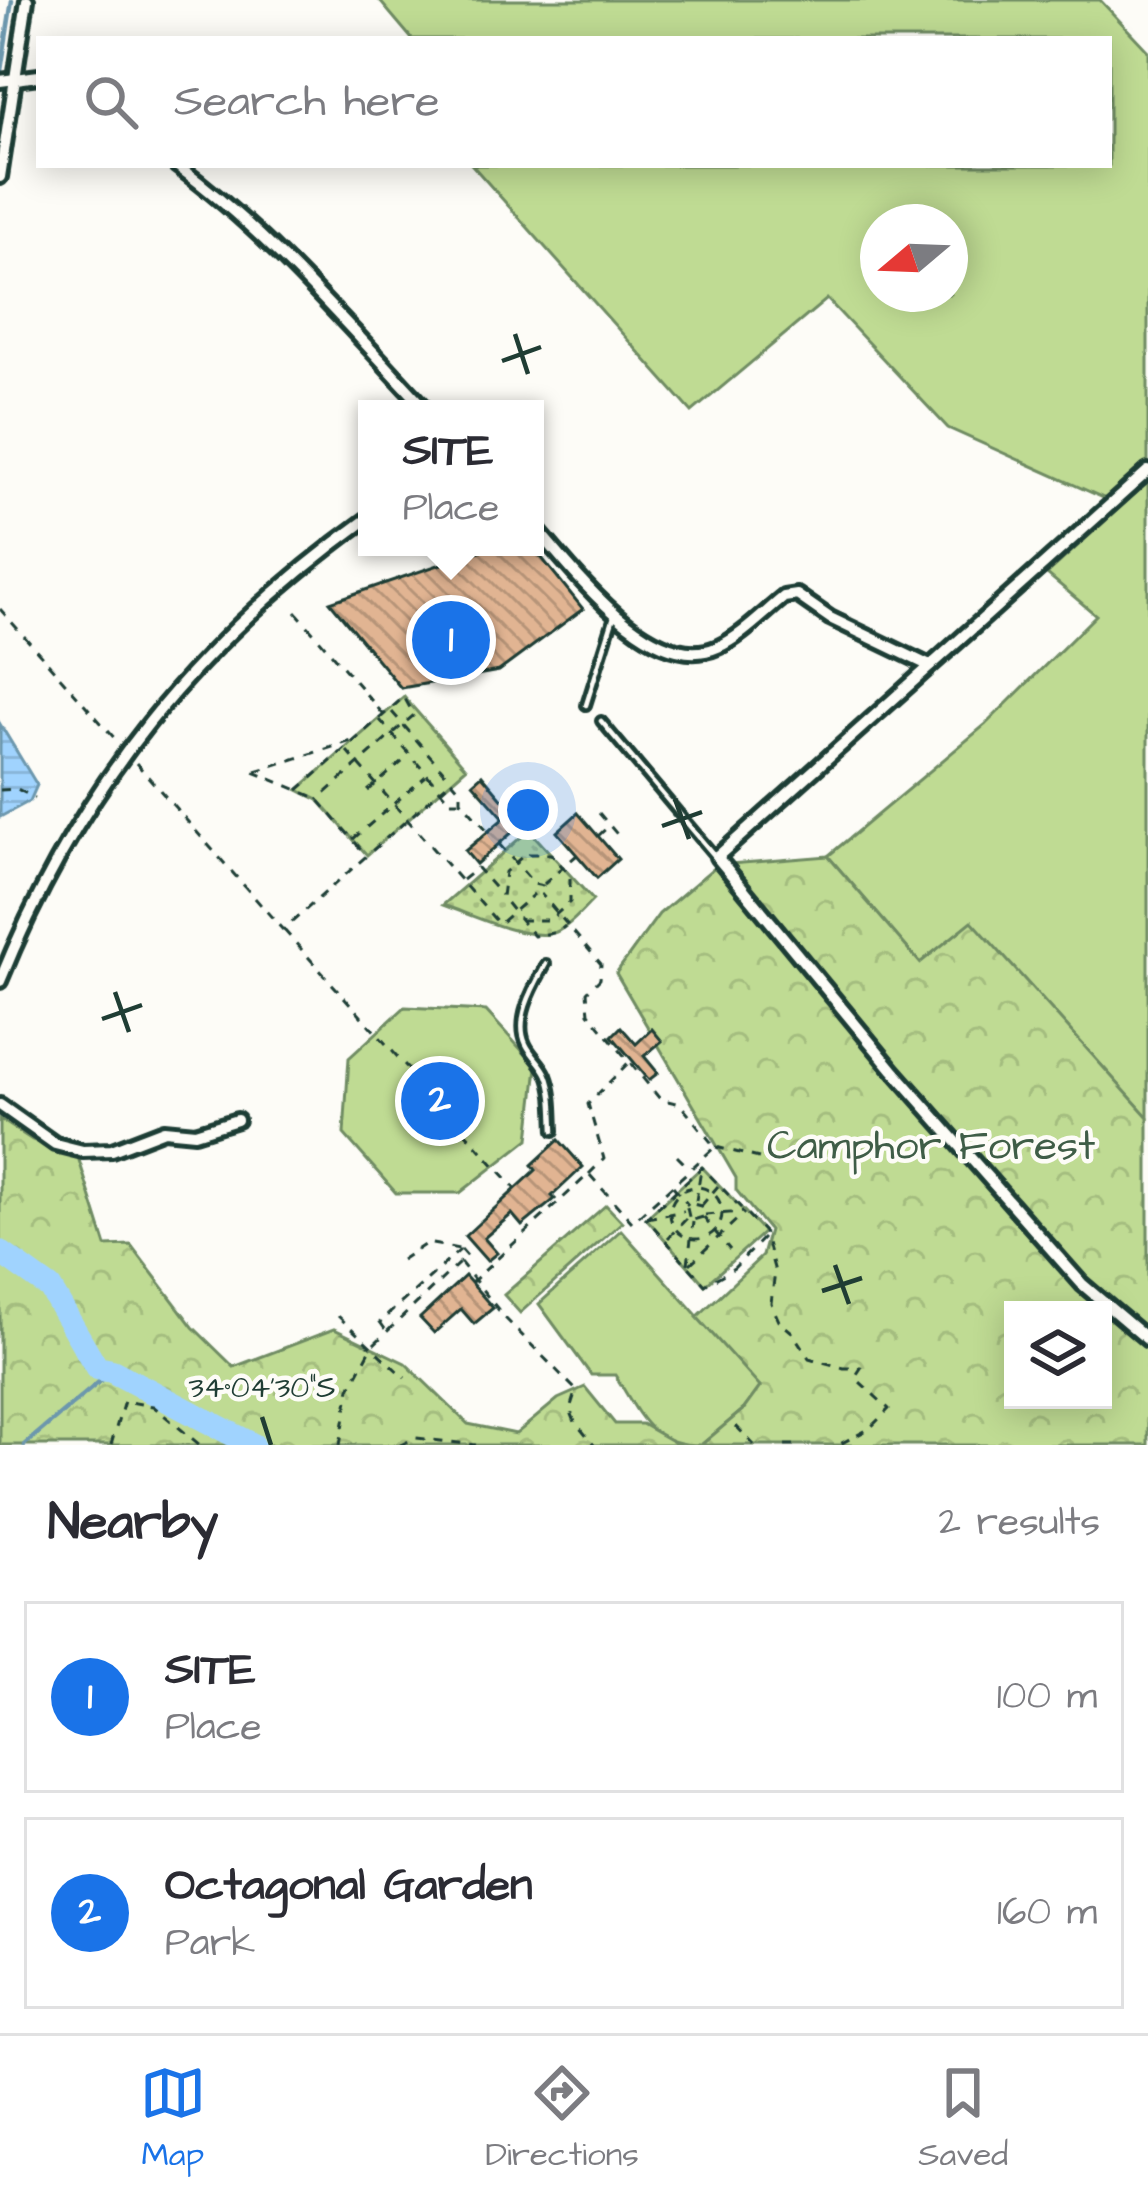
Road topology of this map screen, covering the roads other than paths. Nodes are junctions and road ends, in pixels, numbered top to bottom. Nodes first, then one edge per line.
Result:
1 (27, 0) edge
2 (36, 76) edge
3 (15, 79) junction
4 (0, 81) edge
5 (180, 168) edge
6 (0, 177) edge
7 (417, 400) edge
8 (1148, 471) edge
9 (358, 525) edge
10 (544, 537) edge
11 (615, 613) junction
12 (930, 666) junction
13 (586, 705) dead end
14 (601, 721) dead end
15 (717, 857) junction
16 (546, 964) dead end
17 (0, 981) edge
18 (0, 1105) edge
19 (236, 1120) dead end
20 (554, 1131) dead end
21 (1148, 1340) edge

1 - 3 street
2 - 3 street
3 - 4 street
3 - 6 street
5 - 7 street
8 - 12 street
9 - 17 street
10 - 11 street
11 - 12 street
11 - 13 lane
12 - 15 street
14 - 15 lane
15 - 21 street
16 - 20 lane
18 - 19 street

